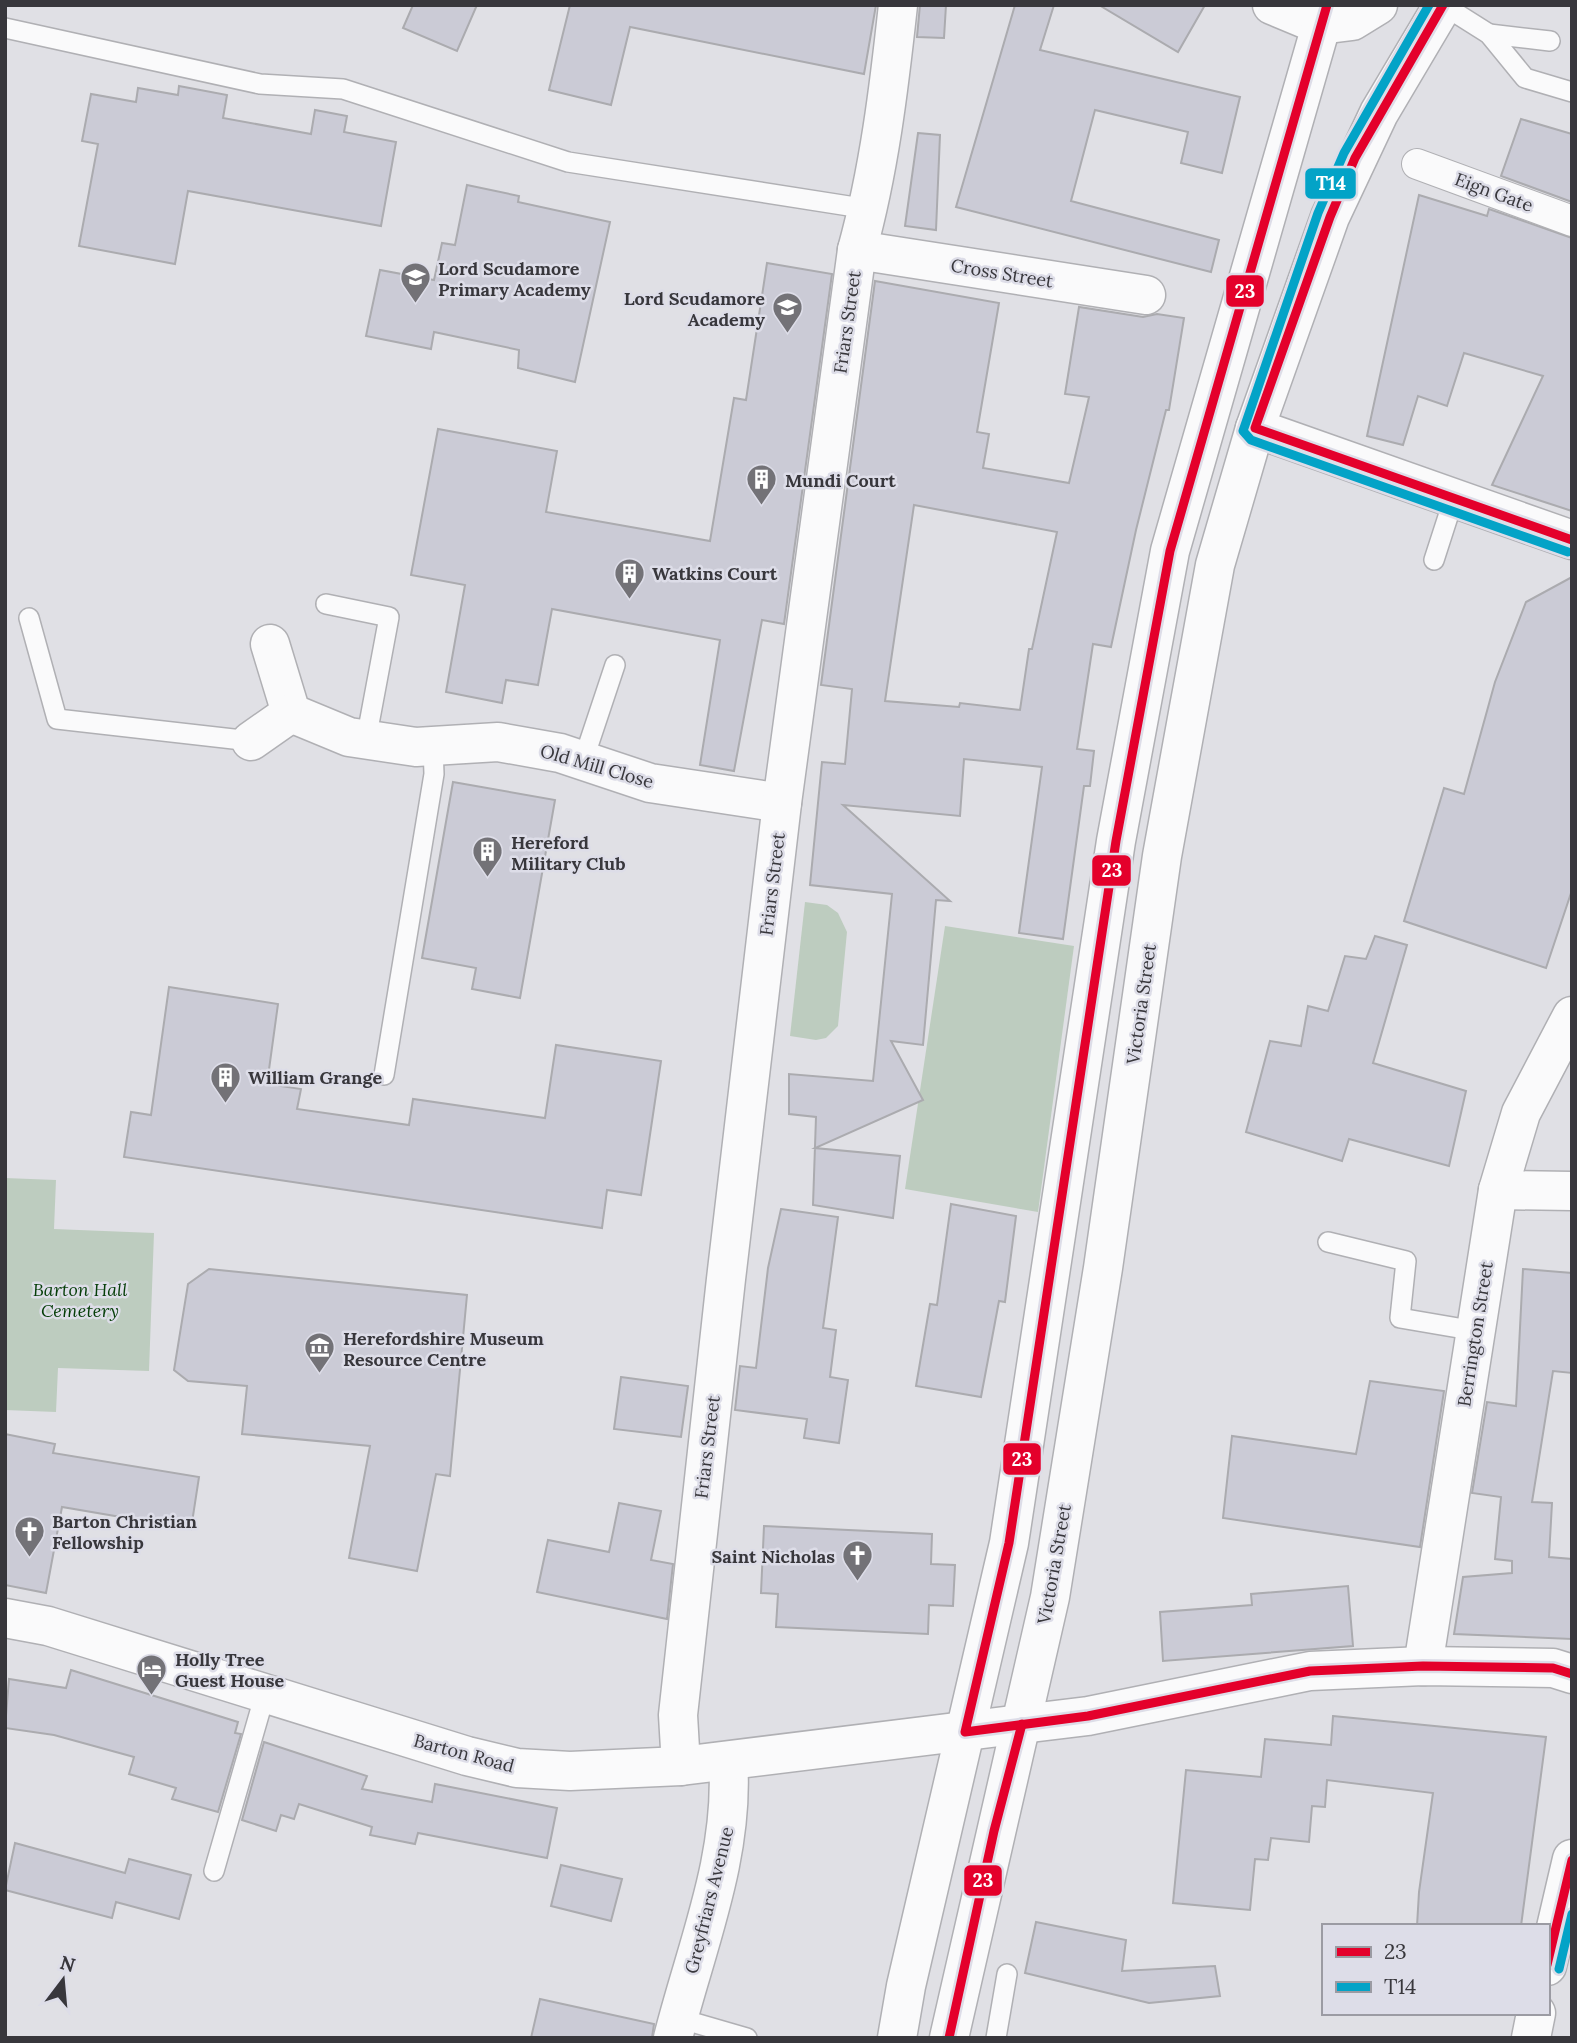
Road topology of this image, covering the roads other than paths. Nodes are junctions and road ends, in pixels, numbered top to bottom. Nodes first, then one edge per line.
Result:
1 (898, 5) edge
2 (1272, 5) edge
3 (1378, 5) edge
4 (1443, 5) edge
5 (1324, 15) edge
6 (5, 28) edge
7 (1489, 34) junction
8 (1550, 41) dead end
9 (1572, 92) edge
10 (1416, 164) dead end
11 (868, 209) junction
12 (1572, 221) edge
13 (857, 250) junction
14 (1146, 295) dead end
15 (1255, 428) junction
16 (1454, 498) junction
17 (1572, 540) edge
18 (1434, 560) dead end
19 (326, 604) dead end
20 (29, 618) dead end
21 (270, 644) dead end
22 (615, 665) dead end
23 (290, 713) junction
24 (366, 740) junction
25 (251, 741) joint
26 (433, 746) junction
27 (583, 761) junction
28 (782, 803) junction
29 (1572, 1016) edge
30 (384, 1075) dead end
31 (1498, 1190) junction
32 (1572, 1191) edge
33 (1328, 1242) dead end
34 (1476, 1331) junction
35 (5, 1618) edge
36 (1423, 1666) junction
37 (1572, 1674) edge
38 (265, 1694) junction
39 (1022, 1724) junction
40 (965, 1732) junction
41 (728, 1761) junction
42 (681, 1766) junction
43 (1572, 1859) edge
44 (214, 1871) dead end
45 (1549, 1957) edge
46 (1007, 1974) dead end
47 (1536, 2015) edge
48 (676, 2028) edge
49 (747, 2038) edge
50 (897, 2038) edge
51 (949, 2038) edge
52 (996, 2038) edge
53 (1531, 2038) edge

1 - 11 main road, Friars Street
2 - 5 main road
3 - 5 main road
4 - 7 lane
4 - 15 main road, Victoria Street
5 - 40 main road
6 - 11 lane
7 - 8 lane
7 - 9 lane
10 - 12 street, Eign Gate
11 - 13 main road, Friars Street
13 - 14 main road, Cross Street
13 - 28 main road, Friars Street
15 - 16 main road
15 - 39 main road, Victoria Street
16 - 17 main road
16 - 18 lane
19 - 24 lane
20 - 25 lane
21 - 23 main road
22 - 27 lane
23 - 24 main road, Old Mill Close
23 - 25 main road
24 - 26 main road, Old Mill Close
26 - 27 main road, Old Mill Close
26 - 30 lane
27 - 28 main road, Old Mill Close
28 - 42 main road, Friars Street
29 - 31 main road, Berrington Street
31 - 32 main road
31 - 34 main road, Berrington Street
33 - 34 lane
34 - 36 main road, Berrington Street
35 - 38 main road, Barton Road
36 - 37 main road, Barton Road
36 - 39 main road, Barton Road
38 - 42 main road, Barton Road
38 - 44 lane
39 - 40 main road, Barton Road
39 - 51 main road, Victoria Street
40 - 41 main road, Barton Road
40 - 50 main road
41 - 42 main road, Barton Road
41 - 48 main road, Greyfriars Avenue
43 - 45 main road
46 - 52 lane
47 - 53 main road
48 - 49 lane

